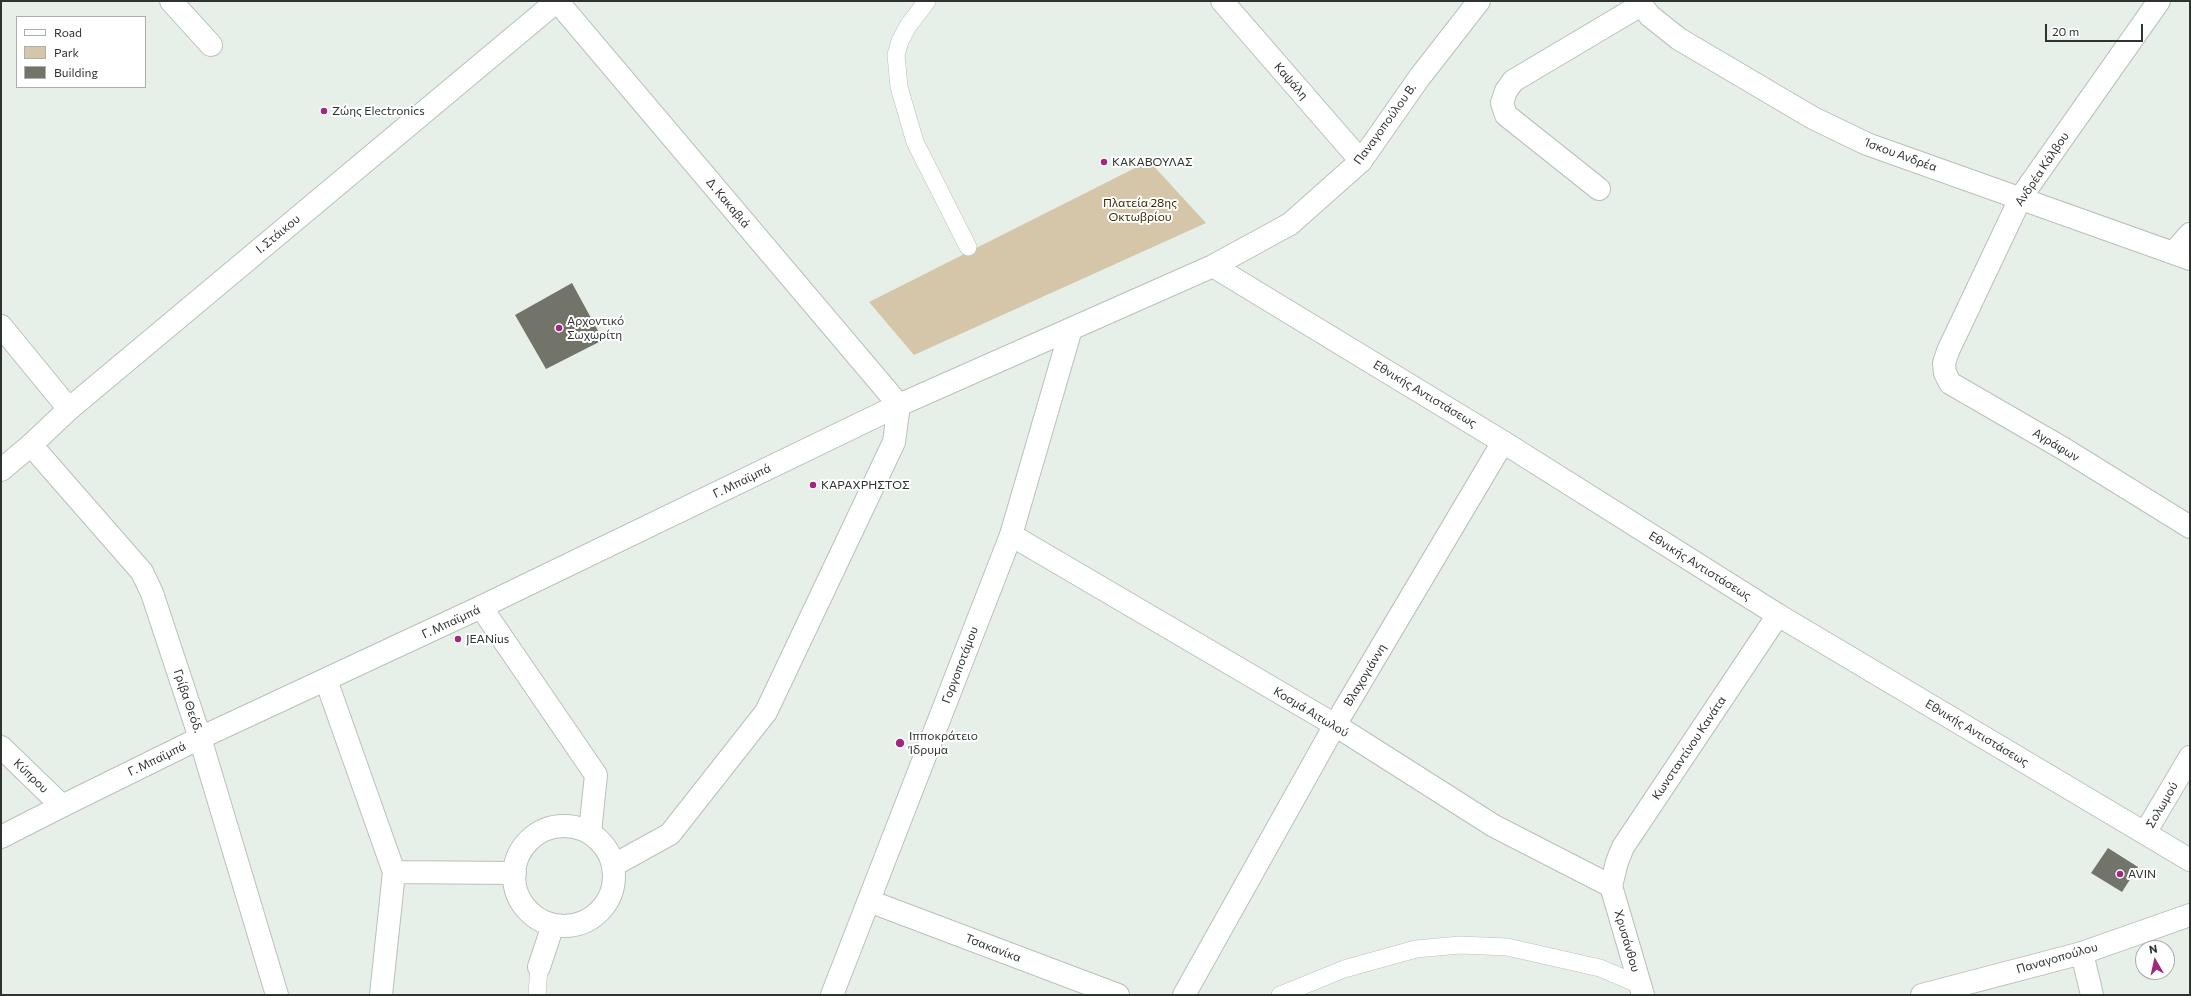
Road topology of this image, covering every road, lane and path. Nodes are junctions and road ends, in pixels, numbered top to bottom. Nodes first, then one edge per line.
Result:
1 (171, 1) edge
2 (557, 1) edge
3 (927, 1) edge
4 (1222, 1) edge
5 (1479, 1) edge
6 (2159, 1) edge
7 (1640, 3) edge
8 (211, 45) dead end
9 (1361, 161) junction
10 (1599, 189) dead end
11 (2021, 197) junction
12 (2190, 234) edge
13 (968, 247) dead end
14 (2182, 255) edge
15 (1214, 266) junction
16 (1, 326) edge
17 (1071, 329) junction
18 (1948, 351) joint
19 (899, 405) junction
20 (69, 409) junction
21 (1503, 442) junction
22 (31, 444) junction
23 (1, 470) edge
24 (2190, 527) edge
25 (1011, 535) junction
26 (481, 607) junction
27 (1778, 615) junction
28 (326, 680) junction
29 (1335, 725) junction
30 (200, 738) junction
31 (1, 747) edge
32 (2190, 757) edge
33 (62, 806) junction
34 (590, 832) junction
35 (2145, 833) junction
36 (1, 837) edge
37 (2190, 860) edge
38 (614, 864) junction
39 (394, 872) junction
40 (515, 873) junction
41 (1612, 886) junction
42 (869, 901) junction
43 (2190, 916) edge
44 (553, 925) junction
45 (2082, 953) junction
46 (539, 967) joint
47 (1641, 990) edge
48 (277, 995) edge
49 (381, 995) edge
50 (537, 995) edge
51 (832, 995) edge
52 (1118, 995) edge
53 (1184, 995) edge
54 (1280, 995) edge
55 (1922, 995) edge
56 (2092, 995) edge

1 - 8 street
2 - 19 street, Δ. Κακαβιά
2 - 20 street, Ι. Στάικου
3 - 13 lane
4 - 9 street, Καψάλη
5 - 9 street, Παναγοπούλου Β.
6 - 11 street, Ανδρέα Κάλβου
7 - 10 street
7 - 11 street, Ίσκου Ανδρέα
9 - 15 street, Παναγοπούλου Β.
11 - 14 street, Ίσκου Ανδρέα
11 - 18 street, Ανδρέα Κάλβου
12 - 14 street
15 - 17 street
15 - 21 street, Εθνικής Αντιστάσεως
16 - 20 street
17 - 19 street
17 - 25 street, Γοργοποτάμου
18 - 24 street, Αγράφων
19 - 26 street, Γ. Μπαϊμπά
19 - 38 street
20 - 22 street, Ι. Στάικου
21 - 27 street, Εθνικής Αντιστάσεως
21 - 29 street, Βλαχογιάννη
22 - 23 street, Ι. Στάικου
22 - 30 street, Γρίβα Θεόδ.
25 - 29 street, Κοσμά Αιτωλού
25 - 42 street, Γοργοποτάμου
26 - 28 street, Γ. Μπαϊμπά
26 - 34 street
27 - 35 street, Εθνικής Αντιστάσεως
27 - 41 street, Κωνσταντίνου Κανάτα
28 - 30 street, Γ. Μπαϊμπά
28 - 39 street
29 - 41 street, Κοσμά Αιτωλού
29 - 53 street, Βλαχογιάννη
30 - 33 street, Γ. Μπαϊμπά
30 - 48 street, Γρίβα Θεόδ.
31 - 33 street, Κύπρου
32 - 35 street, Σολωμού
33 - 36 street, Γ. Μπαϊμπά
34 - 38 street
34 - 40 street
35 - 37 street, Εθνικής Αντιστάσεως
38 - 44 street
39 - 40 street
39 - 49 street
40 - 44 street
41 - 47 street, Χρυσάνθου
42 - 51 street, Γοργοποτάμου
42 - 52 street, Τσακανίκα
43 - 45 street, Παναγοπούλου
44 - 46 street
45 - 55 street, Παναγοπούλου
45 - 56 street
46 - 50 lane
47 - 54 lane

